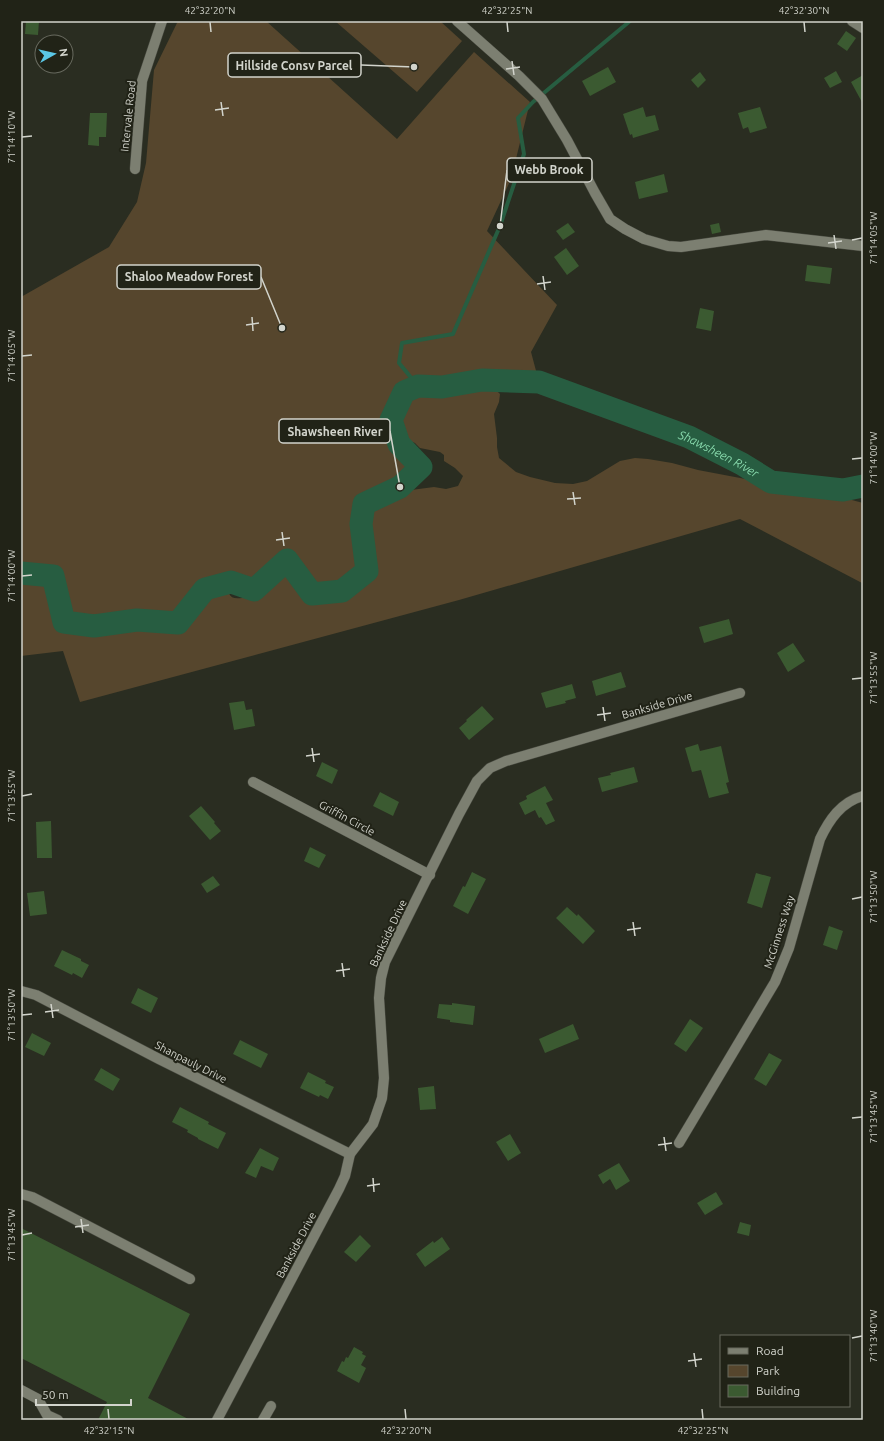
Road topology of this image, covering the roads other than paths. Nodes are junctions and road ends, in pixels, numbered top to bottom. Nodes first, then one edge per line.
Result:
1 (162, 21) edge
2 (457, 21) edge
3 (852, 21) edge
4 (863, 28) edge
5 (135, 169) dead end
6 (863, 246) edge
7 (740, 693) dead end
8 (253, 782) dead end
9 (863, 796) edge
10 (430, 875) junction
11 (21, 991) edge
12 (679, 1143) dead end
13 (350, 1154) junction
14 (21, 1194) edge
15 (190, 1279) dead end
16 (21, 1390) edge
17 (271, 1406) dead end
18 (58, 1420) edge
19 (217, 1420) edge
20 (263, 1420) edge

1 - 5 street, Intervale Road
2 - 6 street
3 - 4 street
7 - 10 street, Bankside Drive
8 - 10 street, Griffin Circle
9 - 12 street, McGinness Way
10 - 13 street, Bankside Drive
11 - 13 street, Shanpauly Drive
13 - 19 street, Bankside Drive
14 - 15 street
16 - 18 street
17 - 20 street

